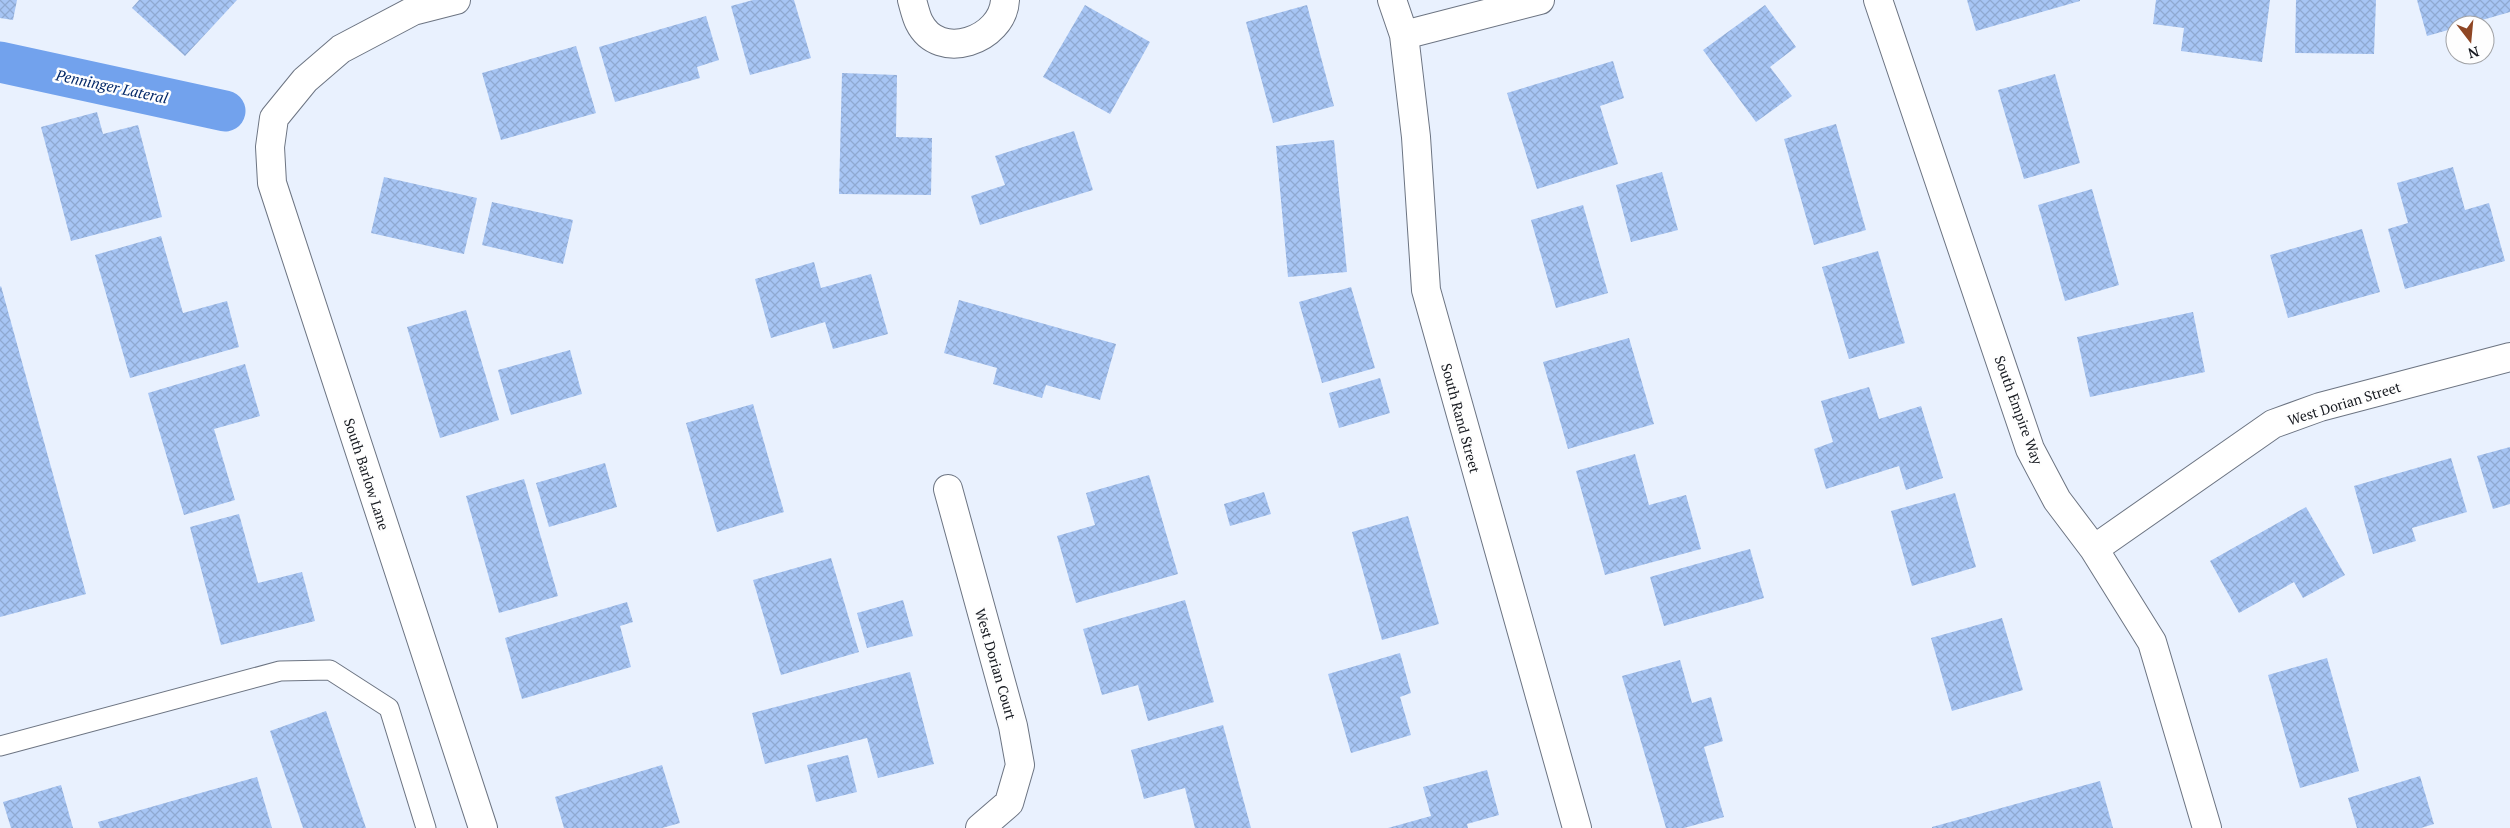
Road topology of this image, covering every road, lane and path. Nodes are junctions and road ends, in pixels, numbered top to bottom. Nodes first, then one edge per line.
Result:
1 (456, 0) edge
2 (912, 0) edge
3 (1005, 0) edge
4 (1392, 0) edge
5 (1540, 0) edge
6 (1878, 0) edge
7 (1404, 35) junction
8 (2510, 357) edge
9 (948, 489) dead end
10 (2094, 549) junction
11 (0, 746) edge
12 (426, 828) edge
13 (483, 828) edge
14 (980, 828) edge
15 (1577, 828) edge
16 (2206, 828) edge

1 - 13 street, South Barlow Lane
2 - 3 street
4 - 7 street, South Rand Street
5 - 7 street
6 - 10 street, South Empire Way
7 - 15 street, South Rand Street
8 - 10 street, West Dorian Street
9 - 14 street, West Dorian Court
10 - 16 street, South Empire Way
11 - 12 lane

